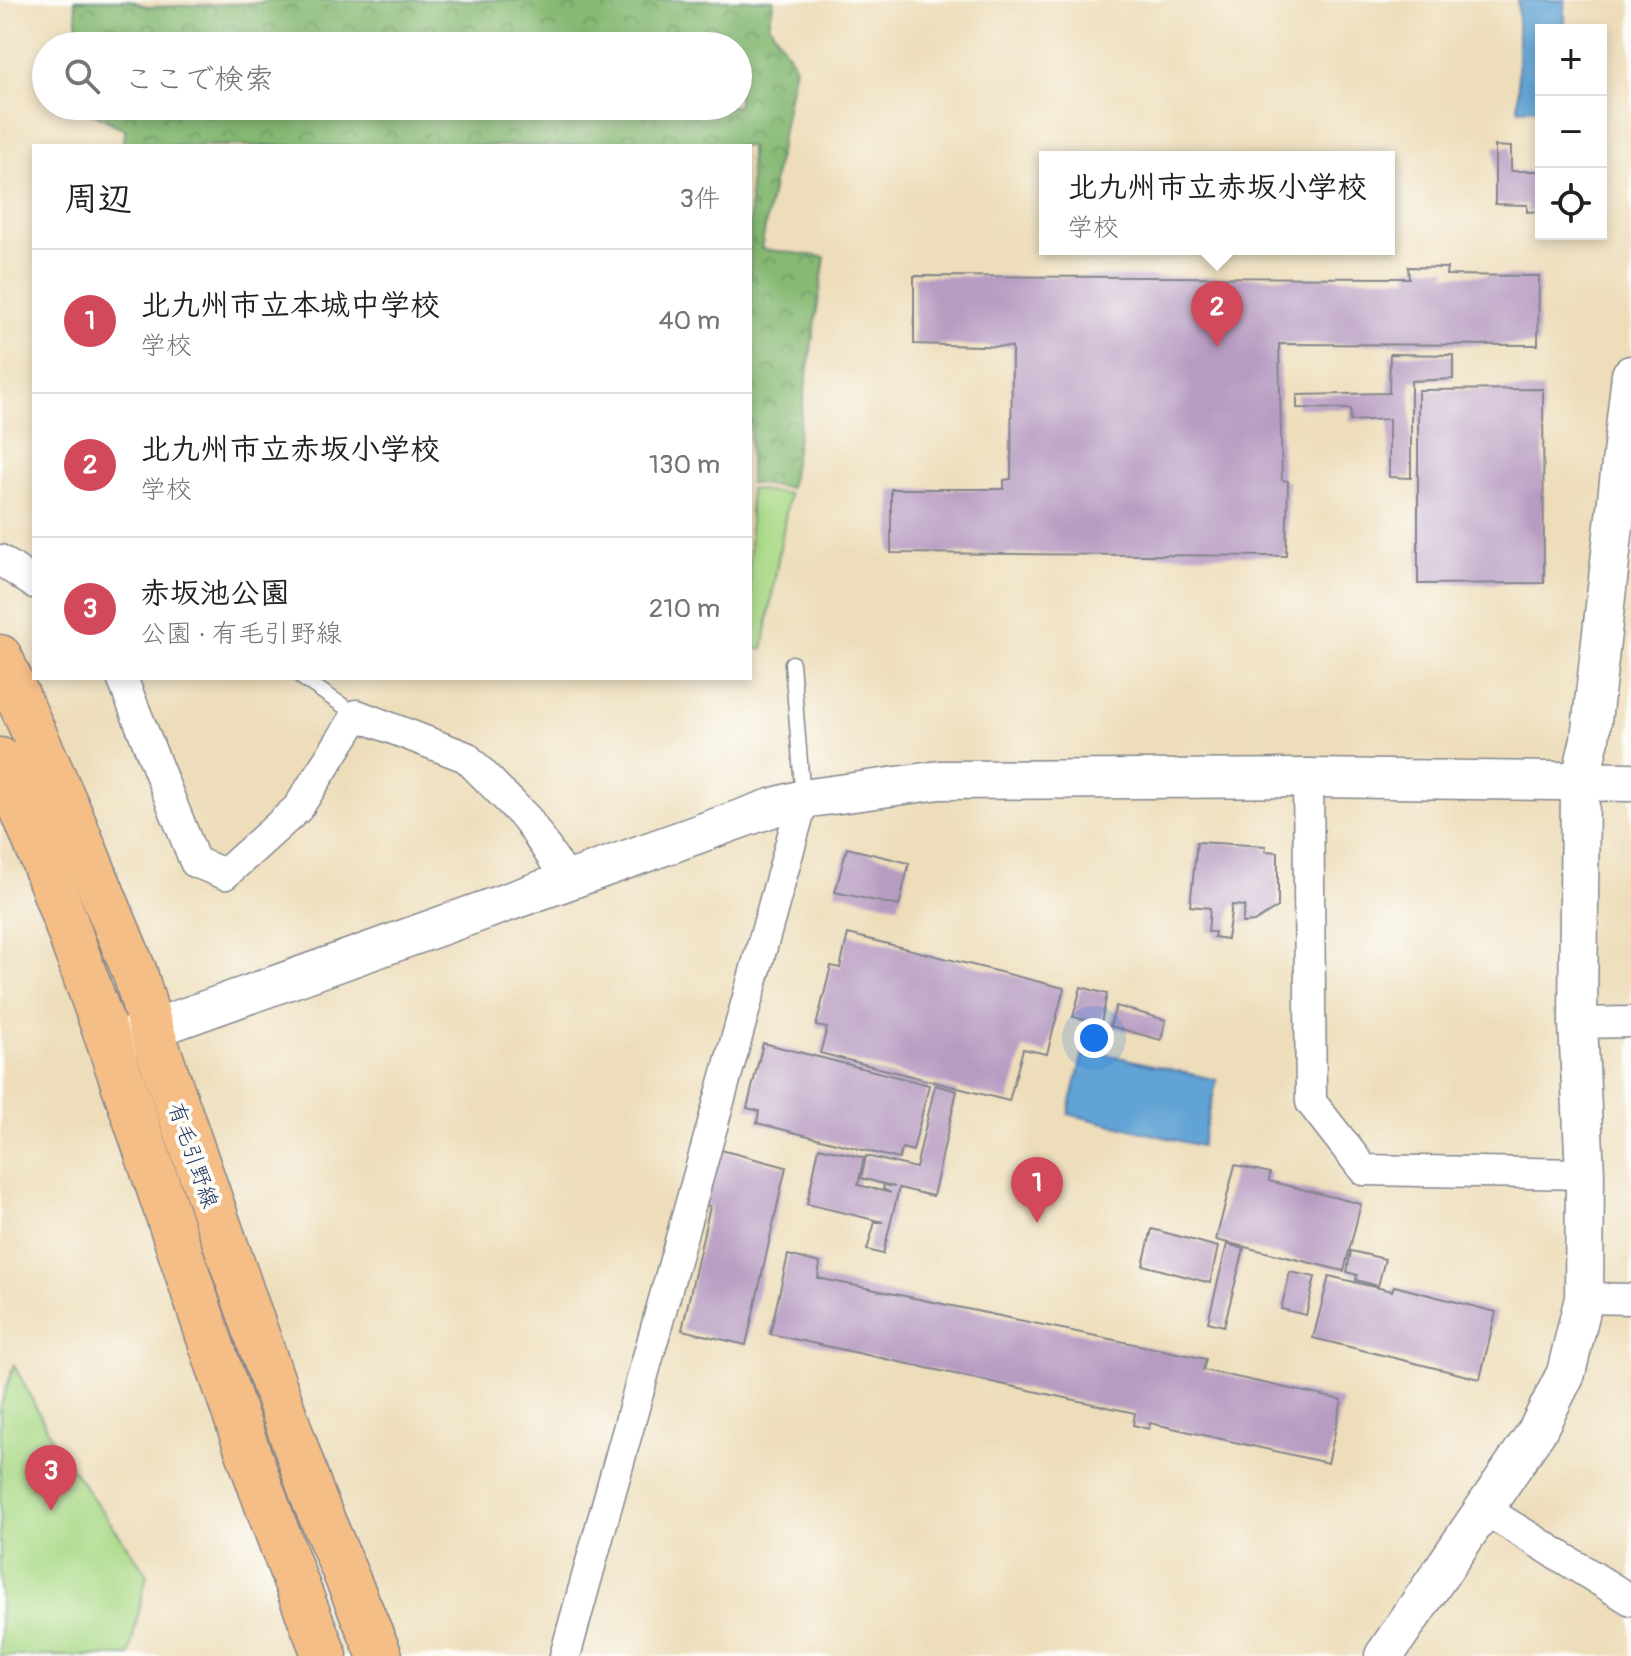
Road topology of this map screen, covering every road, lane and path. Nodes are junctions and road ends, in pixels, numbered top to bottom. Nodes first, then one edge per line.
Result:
1 (1631, 375) edge
2 (0, 560) edge
3 (32, 582) edge
4 (0, 657) edge
5 (792, 663) dead end
6 (123, 680) edge
7 (305, 680) edge
8 (357, 715) junction
9 (0, 760) edge
10 (1308, 778) junction
11 (1631, 782) edge
12 (1580, 783) junction
13 (803, 799) junction
14 (568, 881) junction
15 (1631, 1022) edge
16 (1578, 1023) junction
17 (151, 1029) junction
18 (110, 1044) junction
19 (1585, 1174) junction
20 (1584, 1298) junction
21 (1631, 1299) edge
22 (1484, 1509) junction
23 (1631, 1600) edge
24 (325, 1656) edge
25 (380, 1656) edge
26 (565, 1656) edge
27 (1384, 1656) edge

1 - 12 street
2 - 3 street
4 - 17 main road, 有毛引野線
5 - 13 lane
6 - 8 street
7 - 8 lane
8 - 14 street
9 - 18 main road, 有毛引野線
10 - 12 street
10 - 13 street
10 - 19 street
11 - 12 street
12 - 16 street
13 - 14 street
13 - 26 street
14 - 17 street
15 - 16 street
16 - 19 street
17 - 18 street
17 - 25 main road, 有毛引野線
18 - 24 main road, 有毛引野線
19 - 20 street
20 - 21 street
20 - 22 street
22 - 23 street
22 - 27 street

